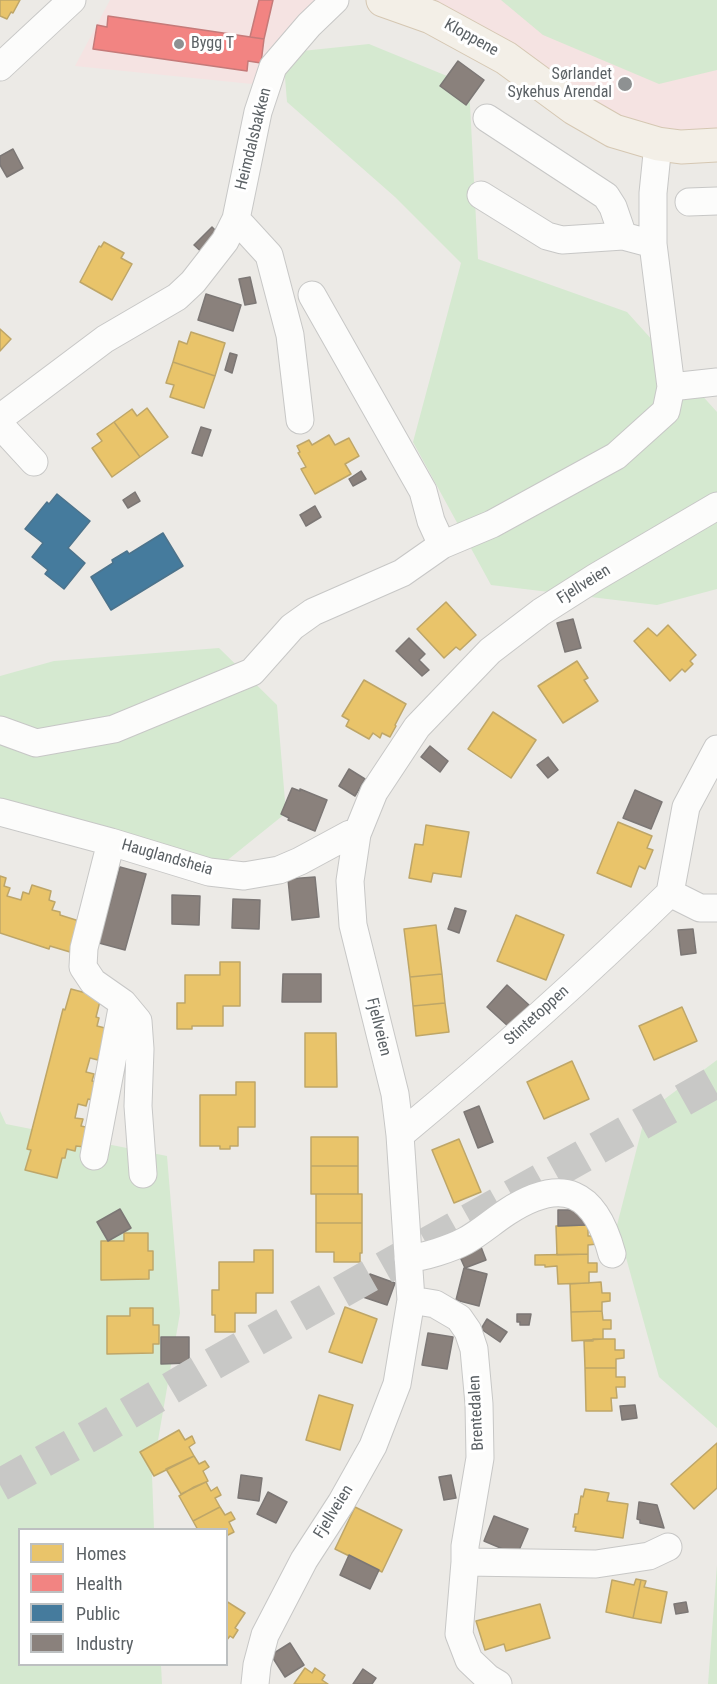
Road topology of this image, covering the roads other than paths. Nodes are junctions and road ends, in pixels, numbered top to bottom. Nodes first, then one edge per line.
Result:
1 (72, 0) edge
2 (334, 0) edge
3 (383, 0) edge
4 (0, 67) edge
5 (487, 118) dead end
6 (648, 141) junction
7 (717, 145) edge
8 (481, 195) dead end
9 (717, 201) edge
10 (689, 202) dead end
11 (236, 219) junction
12 (622, 236) junction
13 (653, 244) junction
14 (312, 295) dead end
15 (717, 382) edge
16 (670, 387) junction
17 (0, 418) edge
18 (300, 420) dead end
19 (0, 425) edge
20 (34, 462) dead end
21 (717, 506) edge
22 (442, 545) junction
23 (0, 730) edge
24 (717, 749) edge
25 (0, 812) edge
26 (357, 834) junction
27 (111, 842) junction
28 (670, 893) junction
29 (717, 908) edge
30 (123, 1004) junction
31 (400, 1135) junction
32 (94, 1156) dead end
33 (143, 1174) dead end
34 (612, 1254) dead end
35 (408, 1258) junction
36 (411, 1300) junction
37 (668, 1547) dead end
38 (465, 1562) junction
39 (255, 1684) edge
40 (498, 1684) edge

1 - 4 street
2 - 11 street, Heimdalsbakken
3 - 6 main road, Kloppene
5 - 12 street
6 - 7 main road, Kloppene
6 - 13 street
8 - 12 street
9 - 10 street
11 - 17 street, Heimdalsbakken
11 - 18 street
12 - 13 street
13 - 16 street
14 - 22 street
15 - 16 street
16 - 22 street
19 - 20 street
21 - 26 street, Fjellveien
22 - 23 street
24 - 28 street
25 - 27 street, Hauglandsheia
26 - 27 street, Hauglandsheia
26 - 31 street, Fjellveien
27 - 30 street, Hauglandsheia
28 - 29 street
28 - 31 street, Stintetoppen
30 - 32 street
30 - 33 street, Hauglandsheia
31 - 35 street, Fjellveien
34 - 35 street
35 - 36 street, Fjellveien
36 - 38 street, Brentedalen
36 - 39 street, Fjellveien
37 - 38 street
38 - 40 street, Brentedalen

